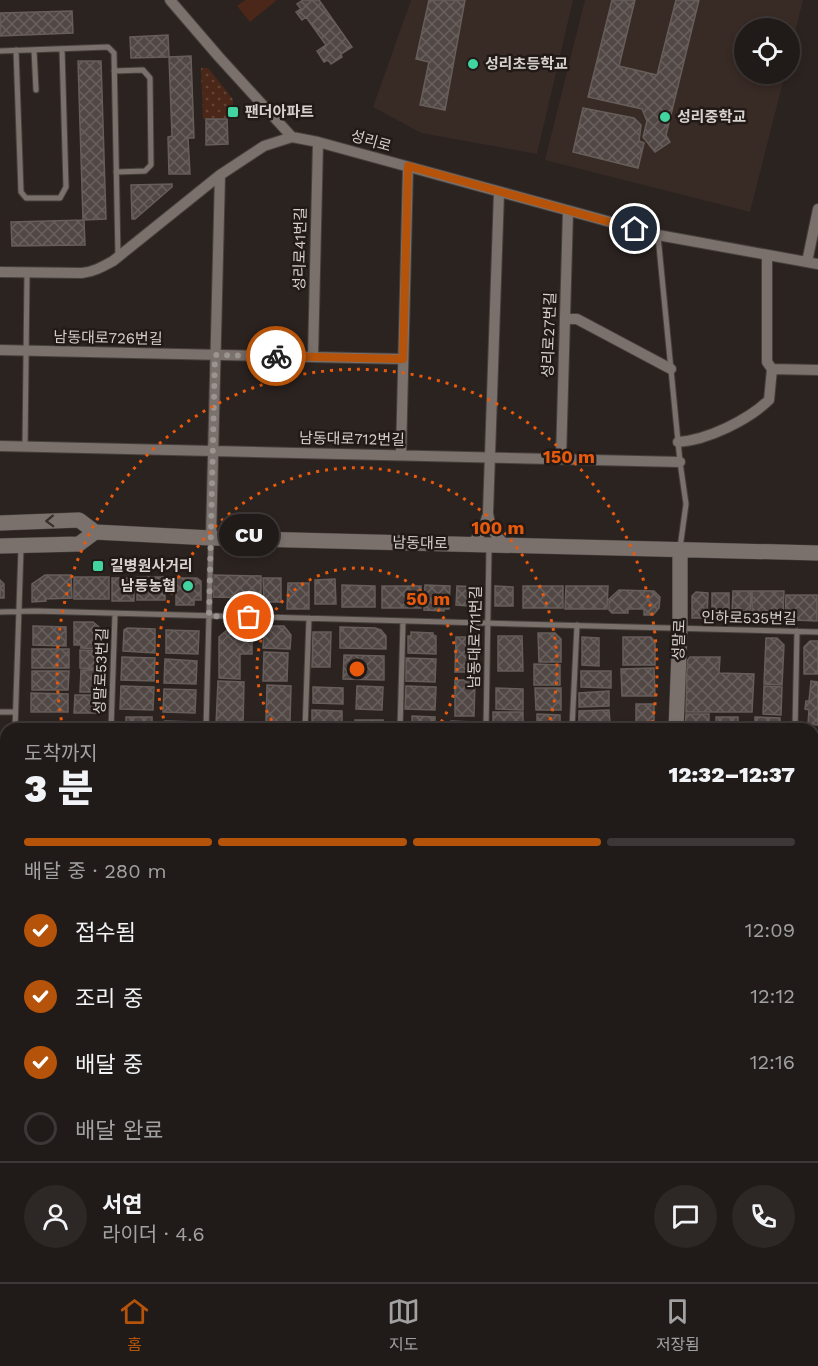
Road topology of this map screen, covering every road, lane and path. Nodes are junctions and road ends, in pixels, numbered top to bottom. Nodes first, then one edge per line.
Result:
1 (170, 0) edge
2 (62, 49) junction
3 (16, 50) junction
4 (34, 50) junction
5 (0, 51) edge
6 (114, 71) junction
7 (36, 90) dead end
8 (292, 137) junction
9 (318, 142) junction
10 (408, 166) junction
11 (116, 172) junction
12 (220, 175) junction
13 (499, 192) junction
14 (818, 209) edge
15 (568, 211) junction
16 (658, 236) junction
17 (767, 255) junction
18 (118, 258) junction
19 (813, 263) edge
20 (0, 272) edge
21 (27, 273) junction
22 (565, 319) junction
23 (0, 350) edge
24 (26, 351) junction
25 (215, 355) junction
26 (313, 357) junction
27 (403, 359) junction
28 (671, 369) junction
29 (772, 369) junction
30 (818, 370) edge
31 (678, 442) junction
32 (0, 446) edge
33 (25, 447) junction
34 (213, 451) junction
35 (400, 455) junction
36 (490, 457) junction
37 (561, 459) junction
38 (680, 462) junction
39 (488, 513) junction
40 (0, 523) edge
41 (95, 532) junction
42 (211, 538) junction
43 (470, 545) junction
44 (489, 545) junction
45 (0, 546) edge
46 (21, 546) junction
47 (506, 546) junction
48 (680, 550) junction
49 (818, 554) edge
50 (0, 612) edge
51 (20, 612) junction
52 (115, 614) junction
53 (209, 616) junction
54 (309, 618) junction
55 (403, 621) junction
56 (488, 623) junction
57 (578, 626) junction
58 (680, 628) junction
59 (797, 631) junction
60 (818, 632) edge
61 (0, 712) edge
62 (15, 712) junction
63 (15, 723) edge
64 (111, 723) edge
65 (206, 723) edge
66 (305, 723) edge
67 (400, 723) edge
68 (486, 723) edge
69 (572, 723) edge
70 (676, 723) edge
71 (795, 723) edge

1 - 8 street
2 - 3 lane
2 - 4 lane
2 - 6 lane
3 - 4 lane
3 - 5 lane
4 - 7 lane
6 - 11 lane
6 - 11 lane
8 - 9 street, 성리로
8 - 12 street, 성리로
9 - 10 street, 성리로
9 - 26 street, 성리로41번길
10 - 13 street, 성리로
10 - 27 street
11 - 18 lane
12 - 18 street, 성리로
12 - 25 street
13 - 15 street, 성리로
13 - 36 street
14 - 19 street
15 - 16 street, 성리로
15 - 22 street, 성리로27번길
16 - 17 street, 성리로
16 - 28 lane
17 - 19 street, 성리로
17 - 29 street
18 - 21 street, 성리로
20 - 21 street, 성리로
21 - 24 lane
22 - 28 street
22 - 37 street, 성리로27번길
23 - 24 street, 남동대로726번길
24 - 25 street, 남동대로726번길
24 - 33 lane
25 - 26 street, 남동대로726번길
25 - 34 street
26 - 27 street, 남동대로726번길
27 - 35 street
28 - 31 lane
29 - 30 street
29 - 31 street
31 - 38 lane
32 - 33 street
33 - 34 street
34 - 35 street, 남동대로712번길
34 - 42 street
35 - 36 street, 남동대로712번길
36 - 37 street, 남동대로712번길
36 - 39 street
37 - 38 street, 남동대로712번길
38 - 48 lane
39 - 43 street
39 - 47 street
41 -> 40 main road, 남동대로
41 - 42 main road, 남동대로
41 - 46 main road, 남동대로
42 - 43 main road, 남동대로
42 - 53 lane
43 - 44 main road, 남동대로
44 - 47 main road, 남동대로
44 - 56 lane, 남동대로711번길
45 - 46 main road, 남동대로
46 - 51 lane
47 - 48 main road, 남동대로
48 - 49 main road, 남동대로
48 - 58 main road, 성말로
50 - 51 lane, 성말로53번길
51 - 52 lane, 성말로53번길
51 - 62 lane
52 - 53 lane, 성말로53번길
52 - 64 lane, 성말로53번길
53 - 54 lane, 성말로53번길
53 - 65 lane
54 - 55 lane, 성말로53번길
54 - 66 lane
55 - 56 lane, 성말로53번길
55 - 67 lane
56 - 57 lane, 성말로53번길
56 - 68 lane, 남동대로711번길
57 - 58 lane, 성말로53번길
57 - 69 lane
58 - 59 lane, 인하로535번길
58 - 70 main road, 성말로
59 - 60 lane, 인하로535번길
59 - 71 lane
61 - 62 lane
62 - 63 lane

